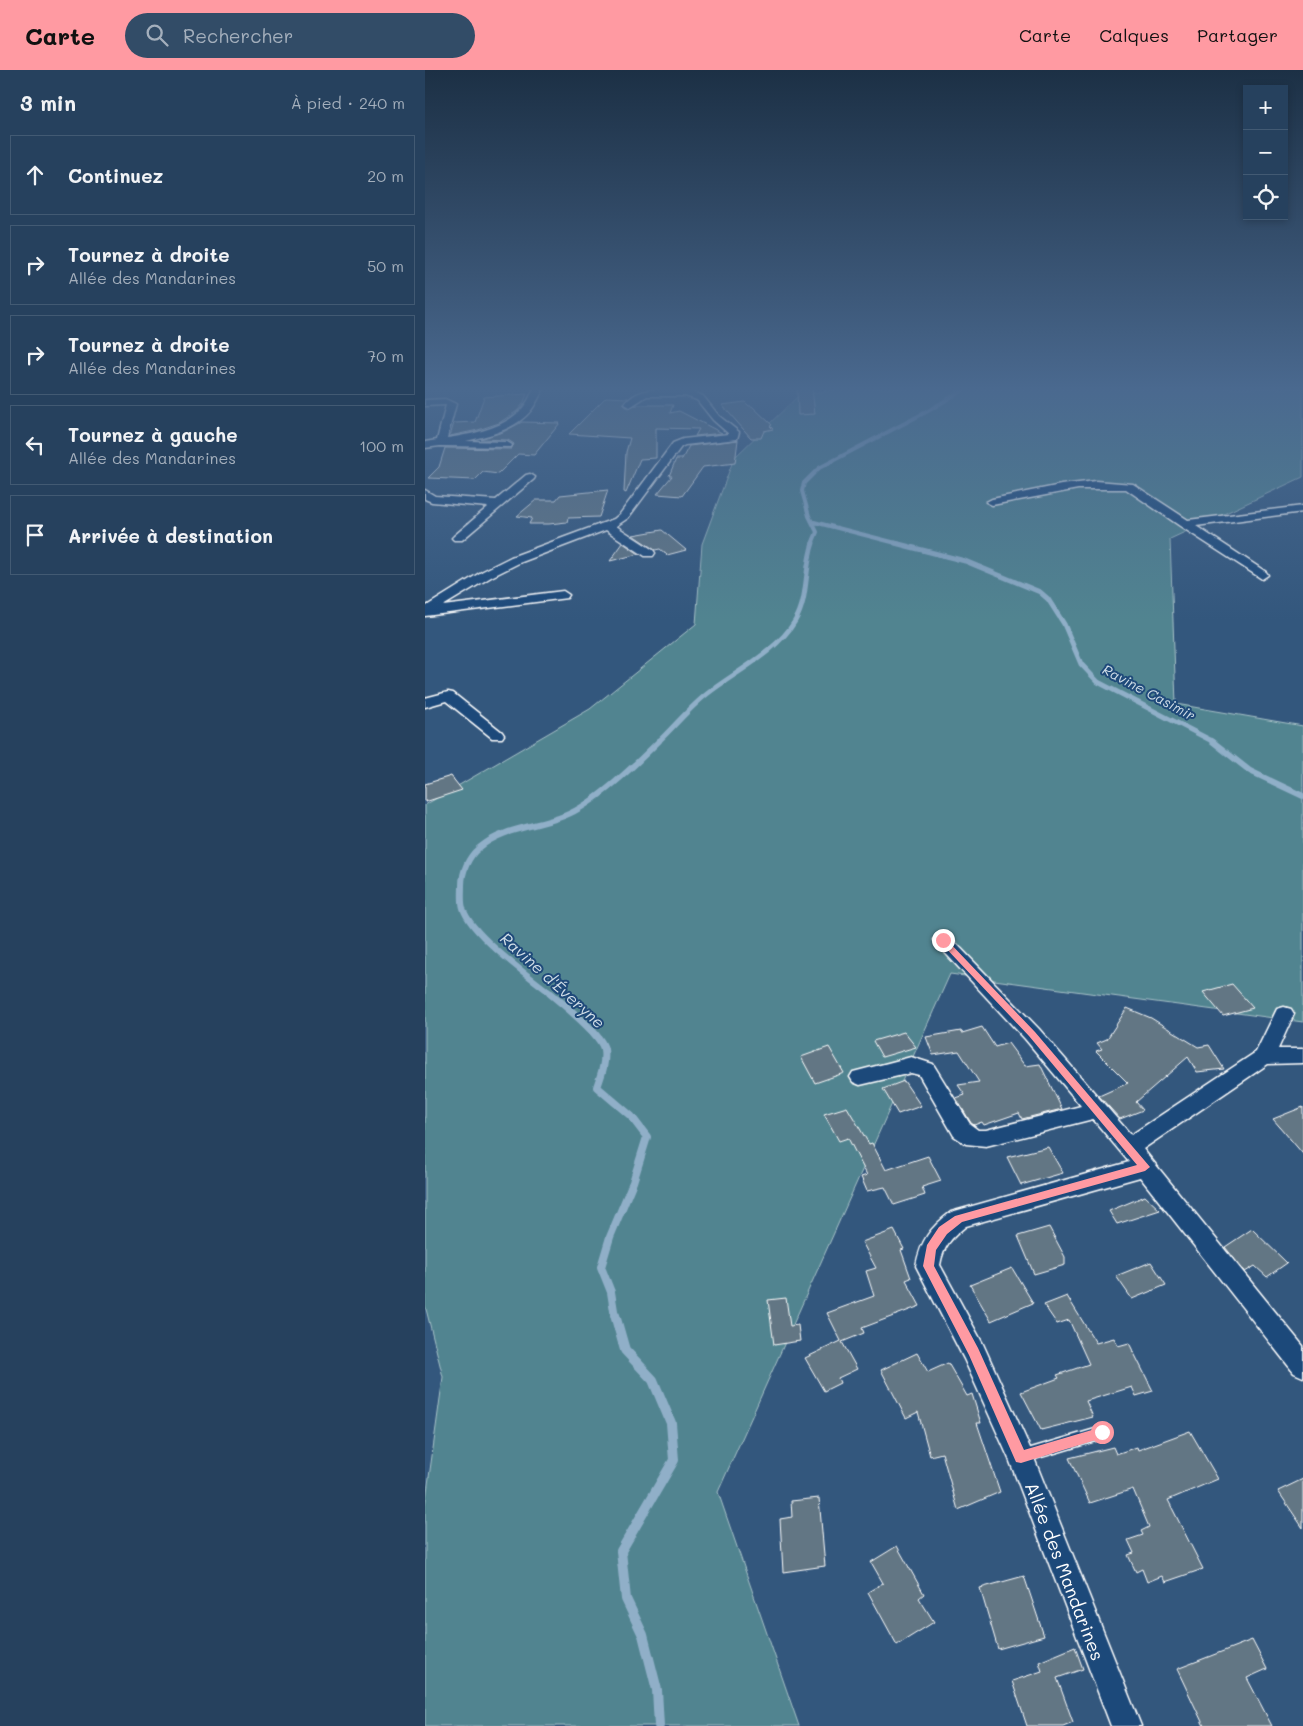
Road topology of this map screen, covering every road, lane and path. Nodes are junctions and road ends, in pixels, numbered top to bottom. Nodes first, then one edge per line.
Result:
1 (662, 465) edge
2 (530, 477) dead end
3 (425, 493) edge
4 (992, 502) dead end
5 (498, 504) junction
6 (1303, 509) edge
7 (1184, 524) junction
8 (608, 526) junction
9 (458, 538) dead end
10 (649, 553) dead end
11 (1262, 575) dead end
12 (563, 595) dead end
13 (425, 612) edge
14 (425, 703) edge
15 (497, 735) dead end
16 (943, 940) dead end
17 (1284, 1014) dead end
18 (1264, 1056) junction
19 (1303, 1056) edge
20 (861, 1077) dead end
21 (1097, 1110) junction
22 (1129, 1147) junction
23 (1145, 1167) junction
24 (1303, 1365) edge
25 (1102, 1432) dead end
26 (1021, 1457) junction
27 (1126, 1726) edge

1 - 8 street
2 - 5 street
3 - 5 street
4 - 7 street
5 - 9 street
6 - 7 street
7 - 11 street
8 - 10 street
8 - 13 street
12 - 13 street
14 - 15 street
16 - 21 street
17 - 18 street
18 - 19 street
18 - 22 street
20 - 21 street
21 - 22 street
22 - 23 street
23 - 24 street
23 - 26 street, Allée des Mandarines
25 - 26 lane
26 - 27 street, Allée des Mandarines

